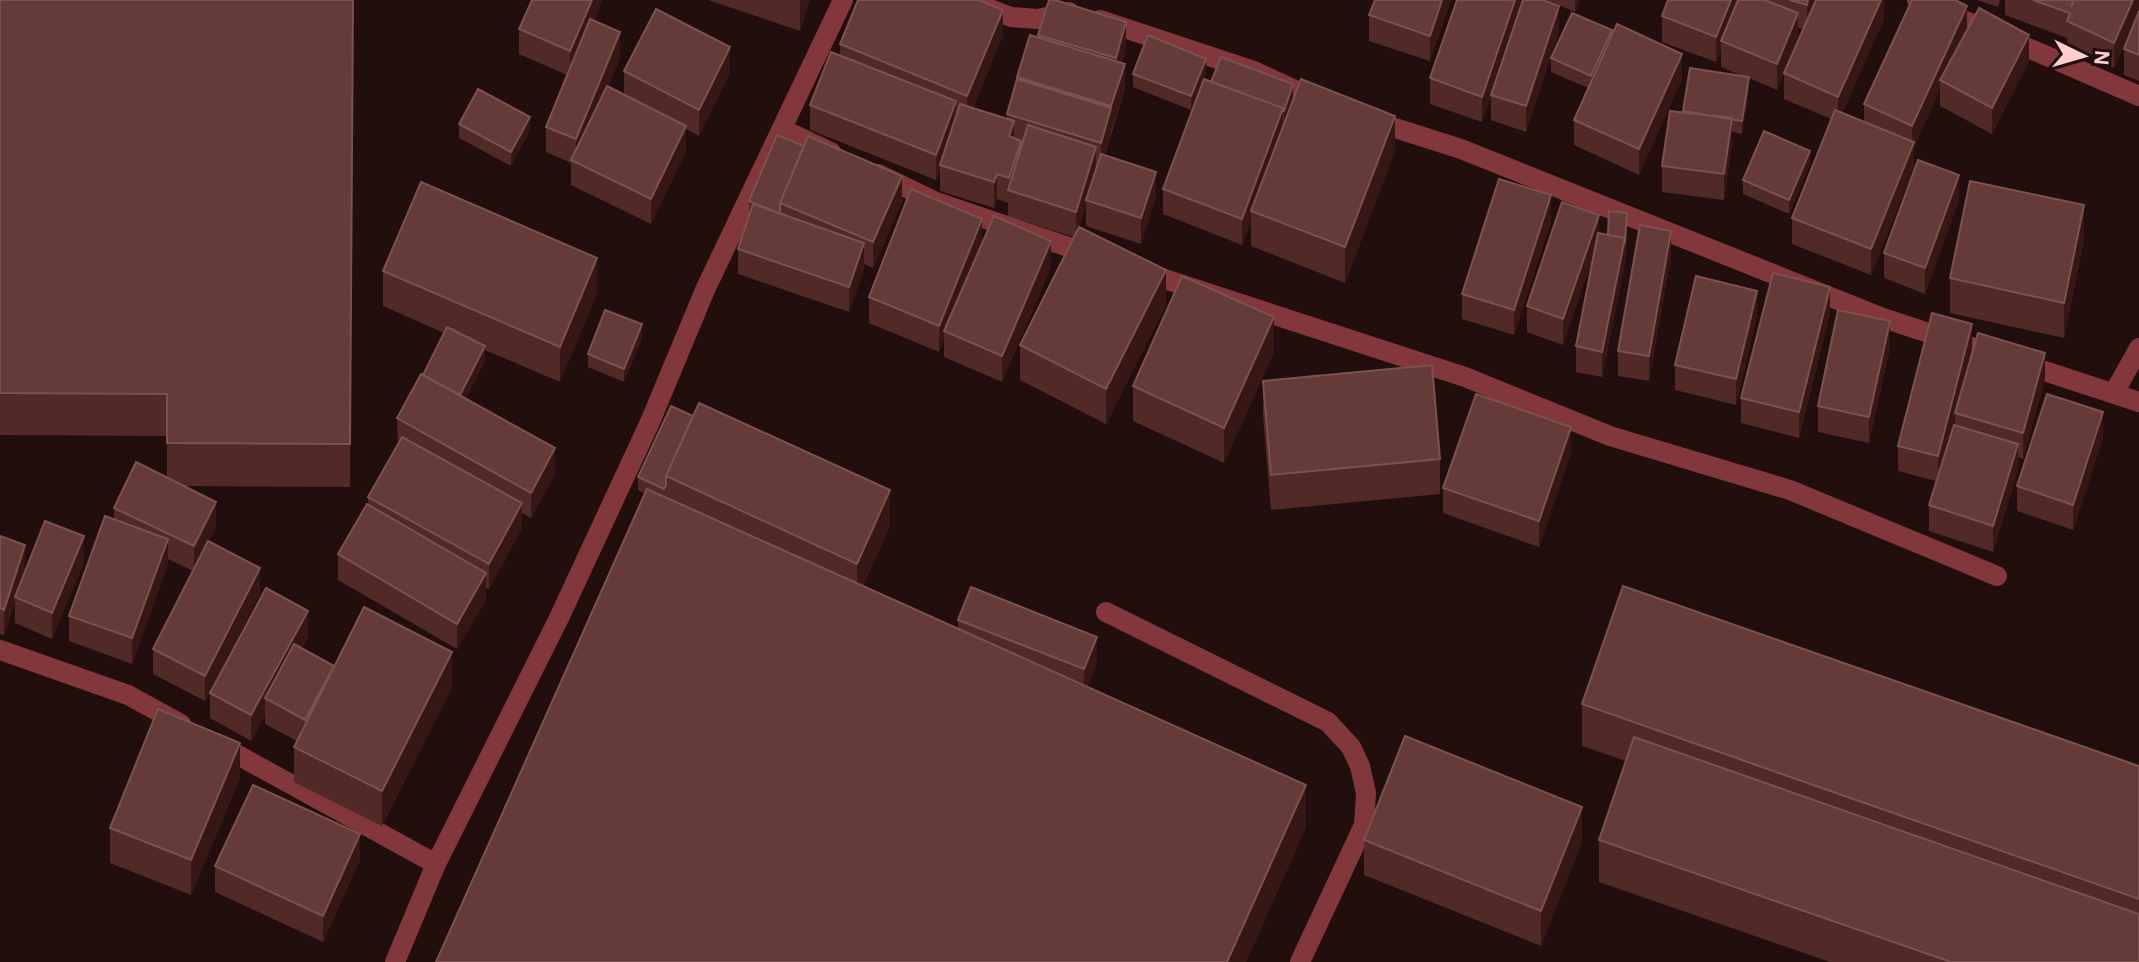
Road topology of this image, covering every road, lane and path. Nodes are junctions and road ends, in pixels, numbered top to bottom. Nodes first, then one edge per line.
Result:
1 (843, 0) edge
2 (966, 0) edge
3 (1917, 0) edge
4 (1065, 5) edge
5 (1038, 19) junction
6 (1029, 45) edge
7 (2139, 96) edge
8 (784, 130) junction
9 (2139, 348) edge
10 (2115, 391) junction
11 (2139, 402) edge
12 (1997, 576) dead end
13 (1106, 612) dead end
14 (0, 650) edge
15 (436, 864) junction
16 (395, 962) edge
17 (1300, 962) edge

1 - 8 street
2 - 5 street
3 - 7 street
4 - 5 street
4 - 10 street
5 - 6 street
8 - 12 street
8 - 15 street
9 - 10 street
10 - 11 street
13 - 17 street
14 - 15 street
15 - 16 street

